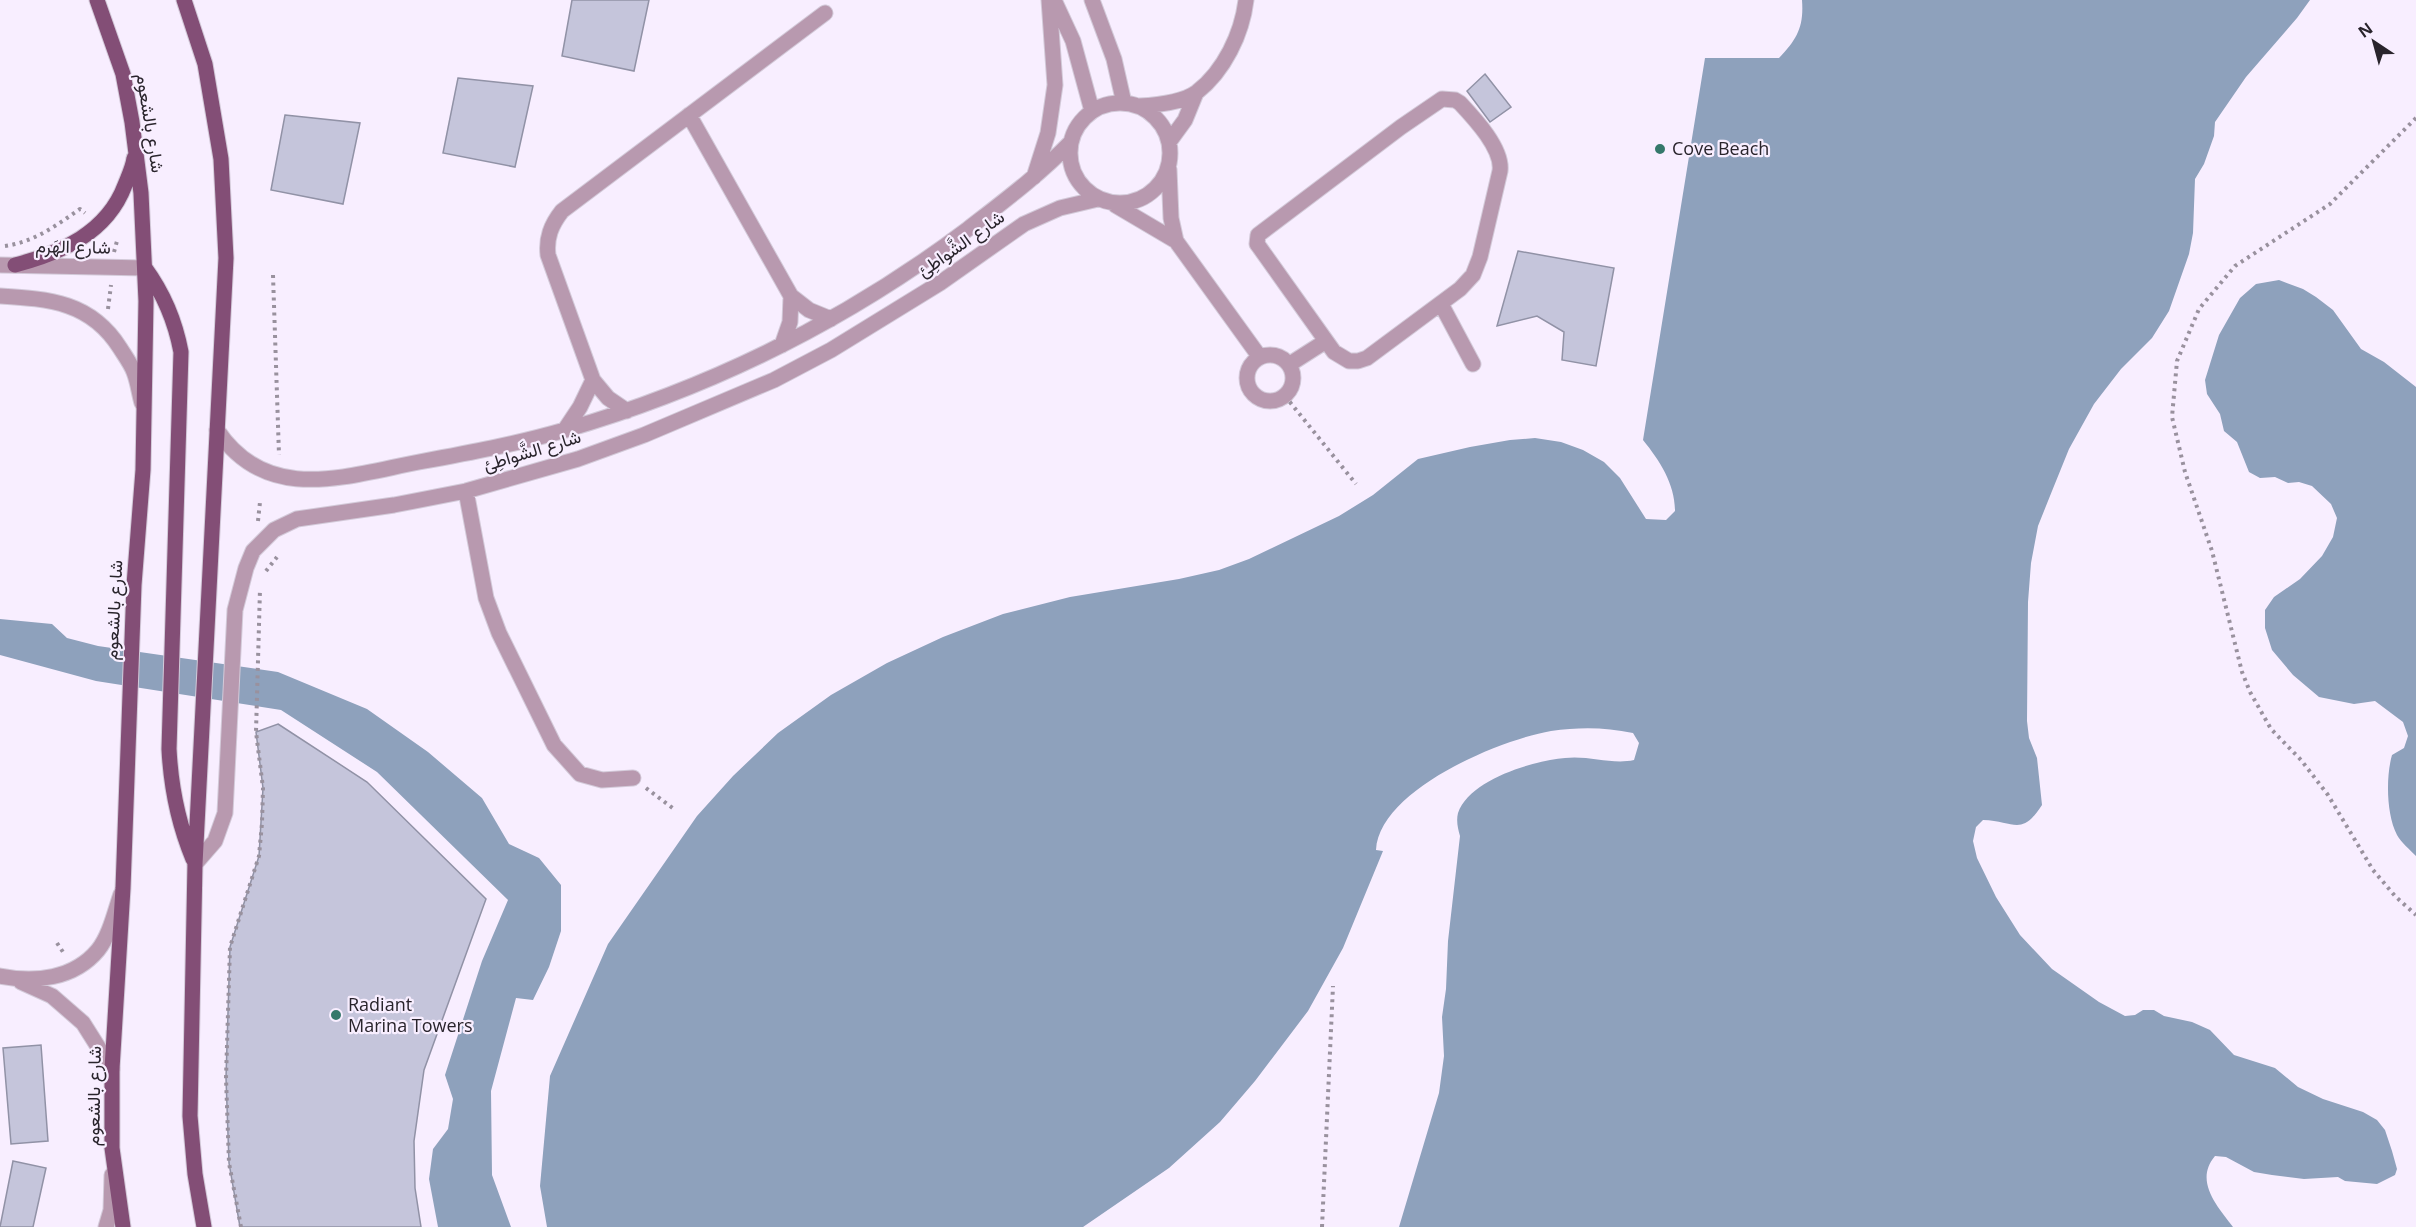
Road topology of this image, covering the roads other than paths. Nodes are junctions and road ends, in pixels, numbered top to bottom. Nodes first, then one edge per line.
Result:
1 (97, 0) edge
2 (184, 0) edge
3 (1048, 0) edge
4 (1054, 0) edge
5 (1246, 0) edge
6 (1096, 2) edge
7 (825, 13) dead end
8 (1196, 93) junction
9 (1131, 105) junction
10 (1092, 111) junction
11 (689, 115) junction
12 (132, 122) junction
13 (1071, 142) junction
14 (1169, 142) junction
15 (1169, 168) junction
16 (1033, 178) junction
17 (1105, 201) junction
18 (1176, 240) junction
19 (8, 265) edge
20 (145, 268) junction
21 (0, 296) edge
22 (790, 296) junction
23 (1441, 303) junction
24 (831, 319) junction
25 (1326, 341) junction
26 (782, 345) junction
27 (1259, 356) junction
28 (1290, 364) junction
29 (1473, 364) dead end
30 (593, 380) junction
31 (143, 411) junction
32 (627, 411) junction
33 (217, 430) junction
34 (564, 431) junction
35 (465, 491) junction
36 (633, 778) road end
37 (195, 864) junction
38 (123, 888) junction
39 (0, 976) edge
40 (16, 979) junction
41 (112, 1069) junction
42 (112, 1148) junction
43 (106, 1227) edge
44 (123, 1227) edge
45 (204, 1227) edge

1 - 12 main road, شارع بالشعوم
2 - 33 main road
3 - 16 street
4 - 10 street
5 - 8 street
6 - 9 street
7 - 11 street
8 - 9 street
8 - 14 street
9 - 10 street
9 - 14 street
10 - 13 street
11 - 22 street
11 - 30 street
12 - 19 main road
12 - 20 main road, شارع بالشعوم
13 - 16 street, شارع الشَّواطِئ
13 - 17 street
14 - 15 street
15 - 17 street
15 - 18 street
16 - 24 street, شارع الشَّواطِئ
17 - 18 street
17 - 35 street, شارع الشَّواطِئ
18 - 27 street
19 - 20 street, شارع الهَرم
20 - 31 main road, شارع بالشعوم
20 - 37 main road
21 - 31 street
22 - 24 street
22 - 26 street
23 - 25 street
23 - 25 street
23 - 29 street
24 - 26 street, شارع الشَّواطِئ
25 - 28 street
26 - 32 street, شارع الشَّواطِئ
27 - 28 street
27 - 28 street
30 - 32 street
30 - 34 street, شارع الشَّواطِئ
31 - 38 main road, شارع بالشعوم
32 - 34 street, شارع الشَّواطِئ
33 - 34 street, شارع الشَّواطِئ
33 - 37 main road
35 - 36 street
35 - 37 street, شارع الشَّواطِئ
37 - 45 main road
38 - 40 street
38 - 41 main road, شارع بالشعوم
39 - 40 street
40 - 41 street
41 - 42 main road, شارع بالشعوم
42 - 43 street
42 - 44 main road, شارع بالشعوم

